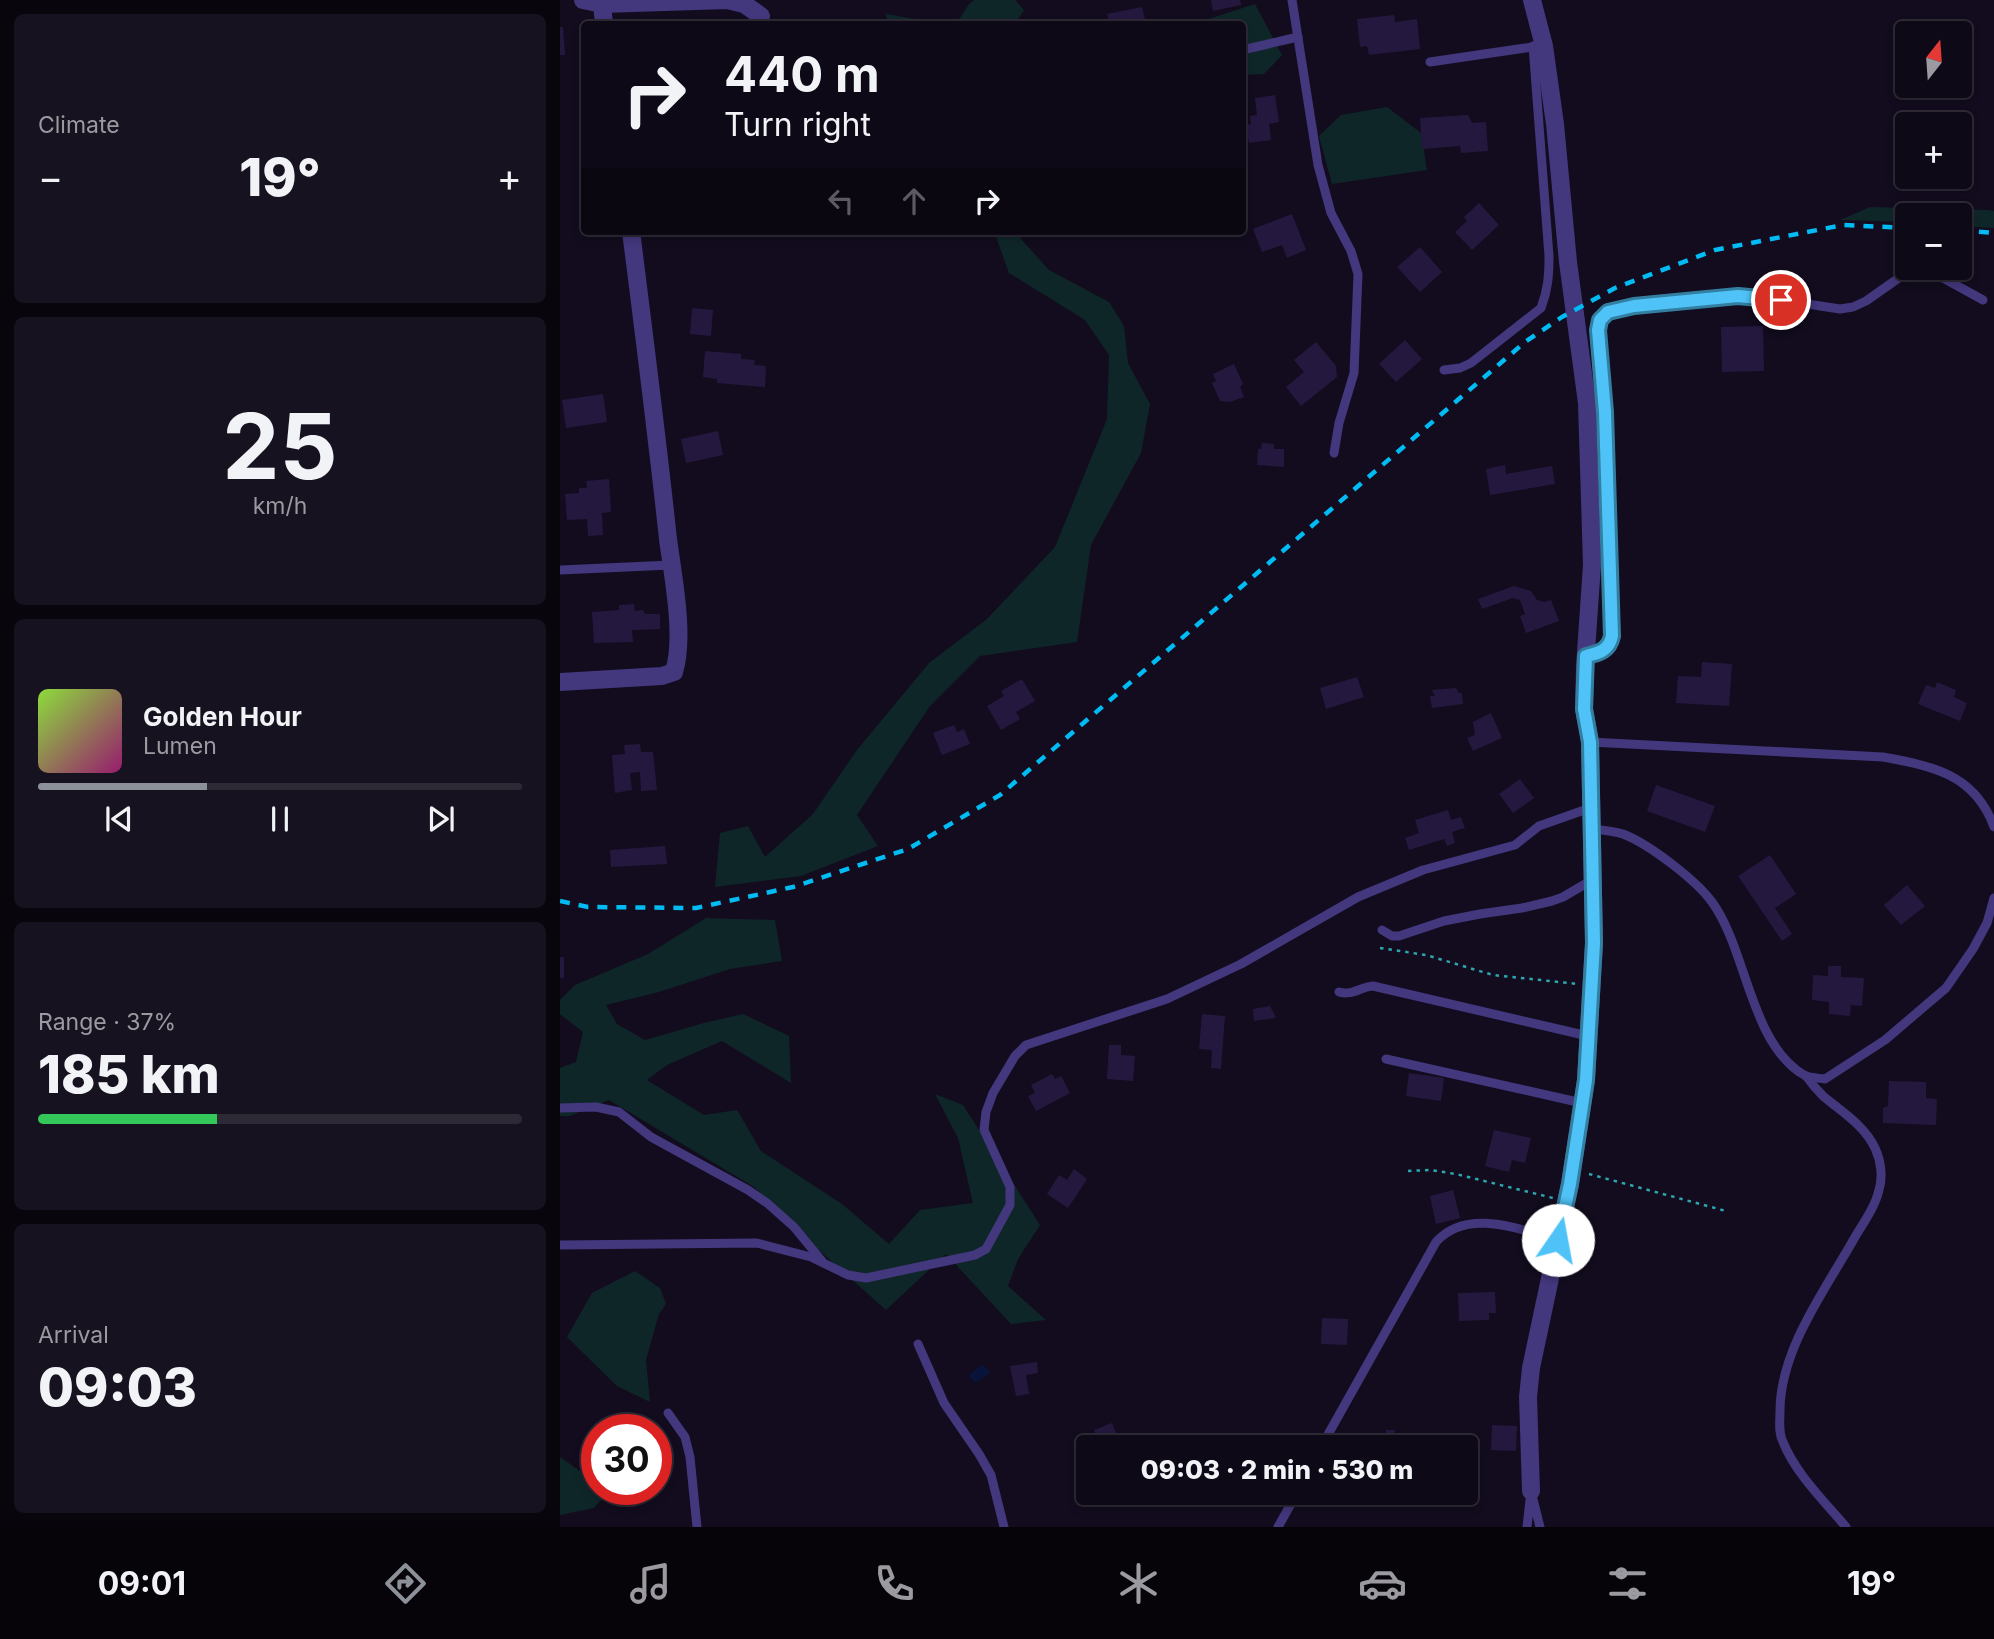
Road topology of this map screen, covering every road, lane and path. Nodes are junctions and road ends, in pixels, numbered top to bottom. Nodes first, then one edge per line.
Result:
1 (583, 0) edge
2 (1292, 0) edge
3 (1532, 0) edge
4 (602, 4) junction
5 (761, 16) dead end
6 (604, 21) edge
7 (1298, 37) junction
8 (1538, 46) junction
9 (1246, 50) edge
10 (1430, 62) dead end
11 (631, 235) edge
12 (1895, 280) edge
13 (1947, 280) edge
14 (1983, 300) dead end
15 (1444, 370) dead end
16 (1335, 453) dead end
17 (671, 565) junction
18 (560, 570) edge
19 (1586, 656) junction
20 (560, 682) edge
21 (1590, 742) junction
22 (1590, 808) junction
23 (1994, 827) edge
24 (1592, 829) junction
25 (1592, 880) junction
26 (1994, 898) edge
27 (1382, 930) dead end
28 (1380, 947) dead end
29 (1591, 981) junction
30 (1339, 992) dead end
31 (1588, 1036) junction
32 (1387, 1059) dead end
33 (1806, 1076) junction
34 (1582, 1103) junction
35 (560, 1108) edge
36 (1572, 1169) junction
37 (1408, 1171) dead end
38 (1566, 1201) junction
39 (1726, 1211) dead end
40 (1558, 1240) junction
41 (560, 1245) edge
42 (826, 1265) junction
43 (918, 1344) dead end
44 (668, 1413) dead end
45 (1328, 1435) edge
46 (1531, 1491) junction
47 (1290, 1505) edge
48 (697, 1527) edge
49 (1004, 1527) edge
50 (1278, 1527) edge
51 (1527, 1527) edge
52 (1540, 1527) edge
53 (1846, 1527) edge

1 - 4 street
2 - 7 lane
3 - 8 street
4 - 5 street
4 - 6 street
7 - 9 lane
7 - 16 lane
8 - 10 lane
8 - 15 lane
8 - 19 street
11 - 17 street
12 - 19 lane
13 - 14 lane
17 - 18 lane
17 - 20 street
19 - 21 street
21 - 22 street
21 - 23 lane
22 - 24 street
22 - 42 lane
24 - 25 street
24 - 33 lane
25 - 27 lane
25 - 29 street
26 - 33 lane
28 - 29 path
29 - 31 street
30 - 31 lane
31 - 34 street
32 - 34 lane
33 - 53 lane
34 - 36 street
35 - 42 lane
36 - 38 street
36 - 39 path
37 - 38 path
38 - 40 street
40 - 45 lane
40 - 46 street
41 - 42 lane
43 - 49 lane
44 - 48 lane
46 - 51 lane
46 - 52 lane
47 - 50 lane

